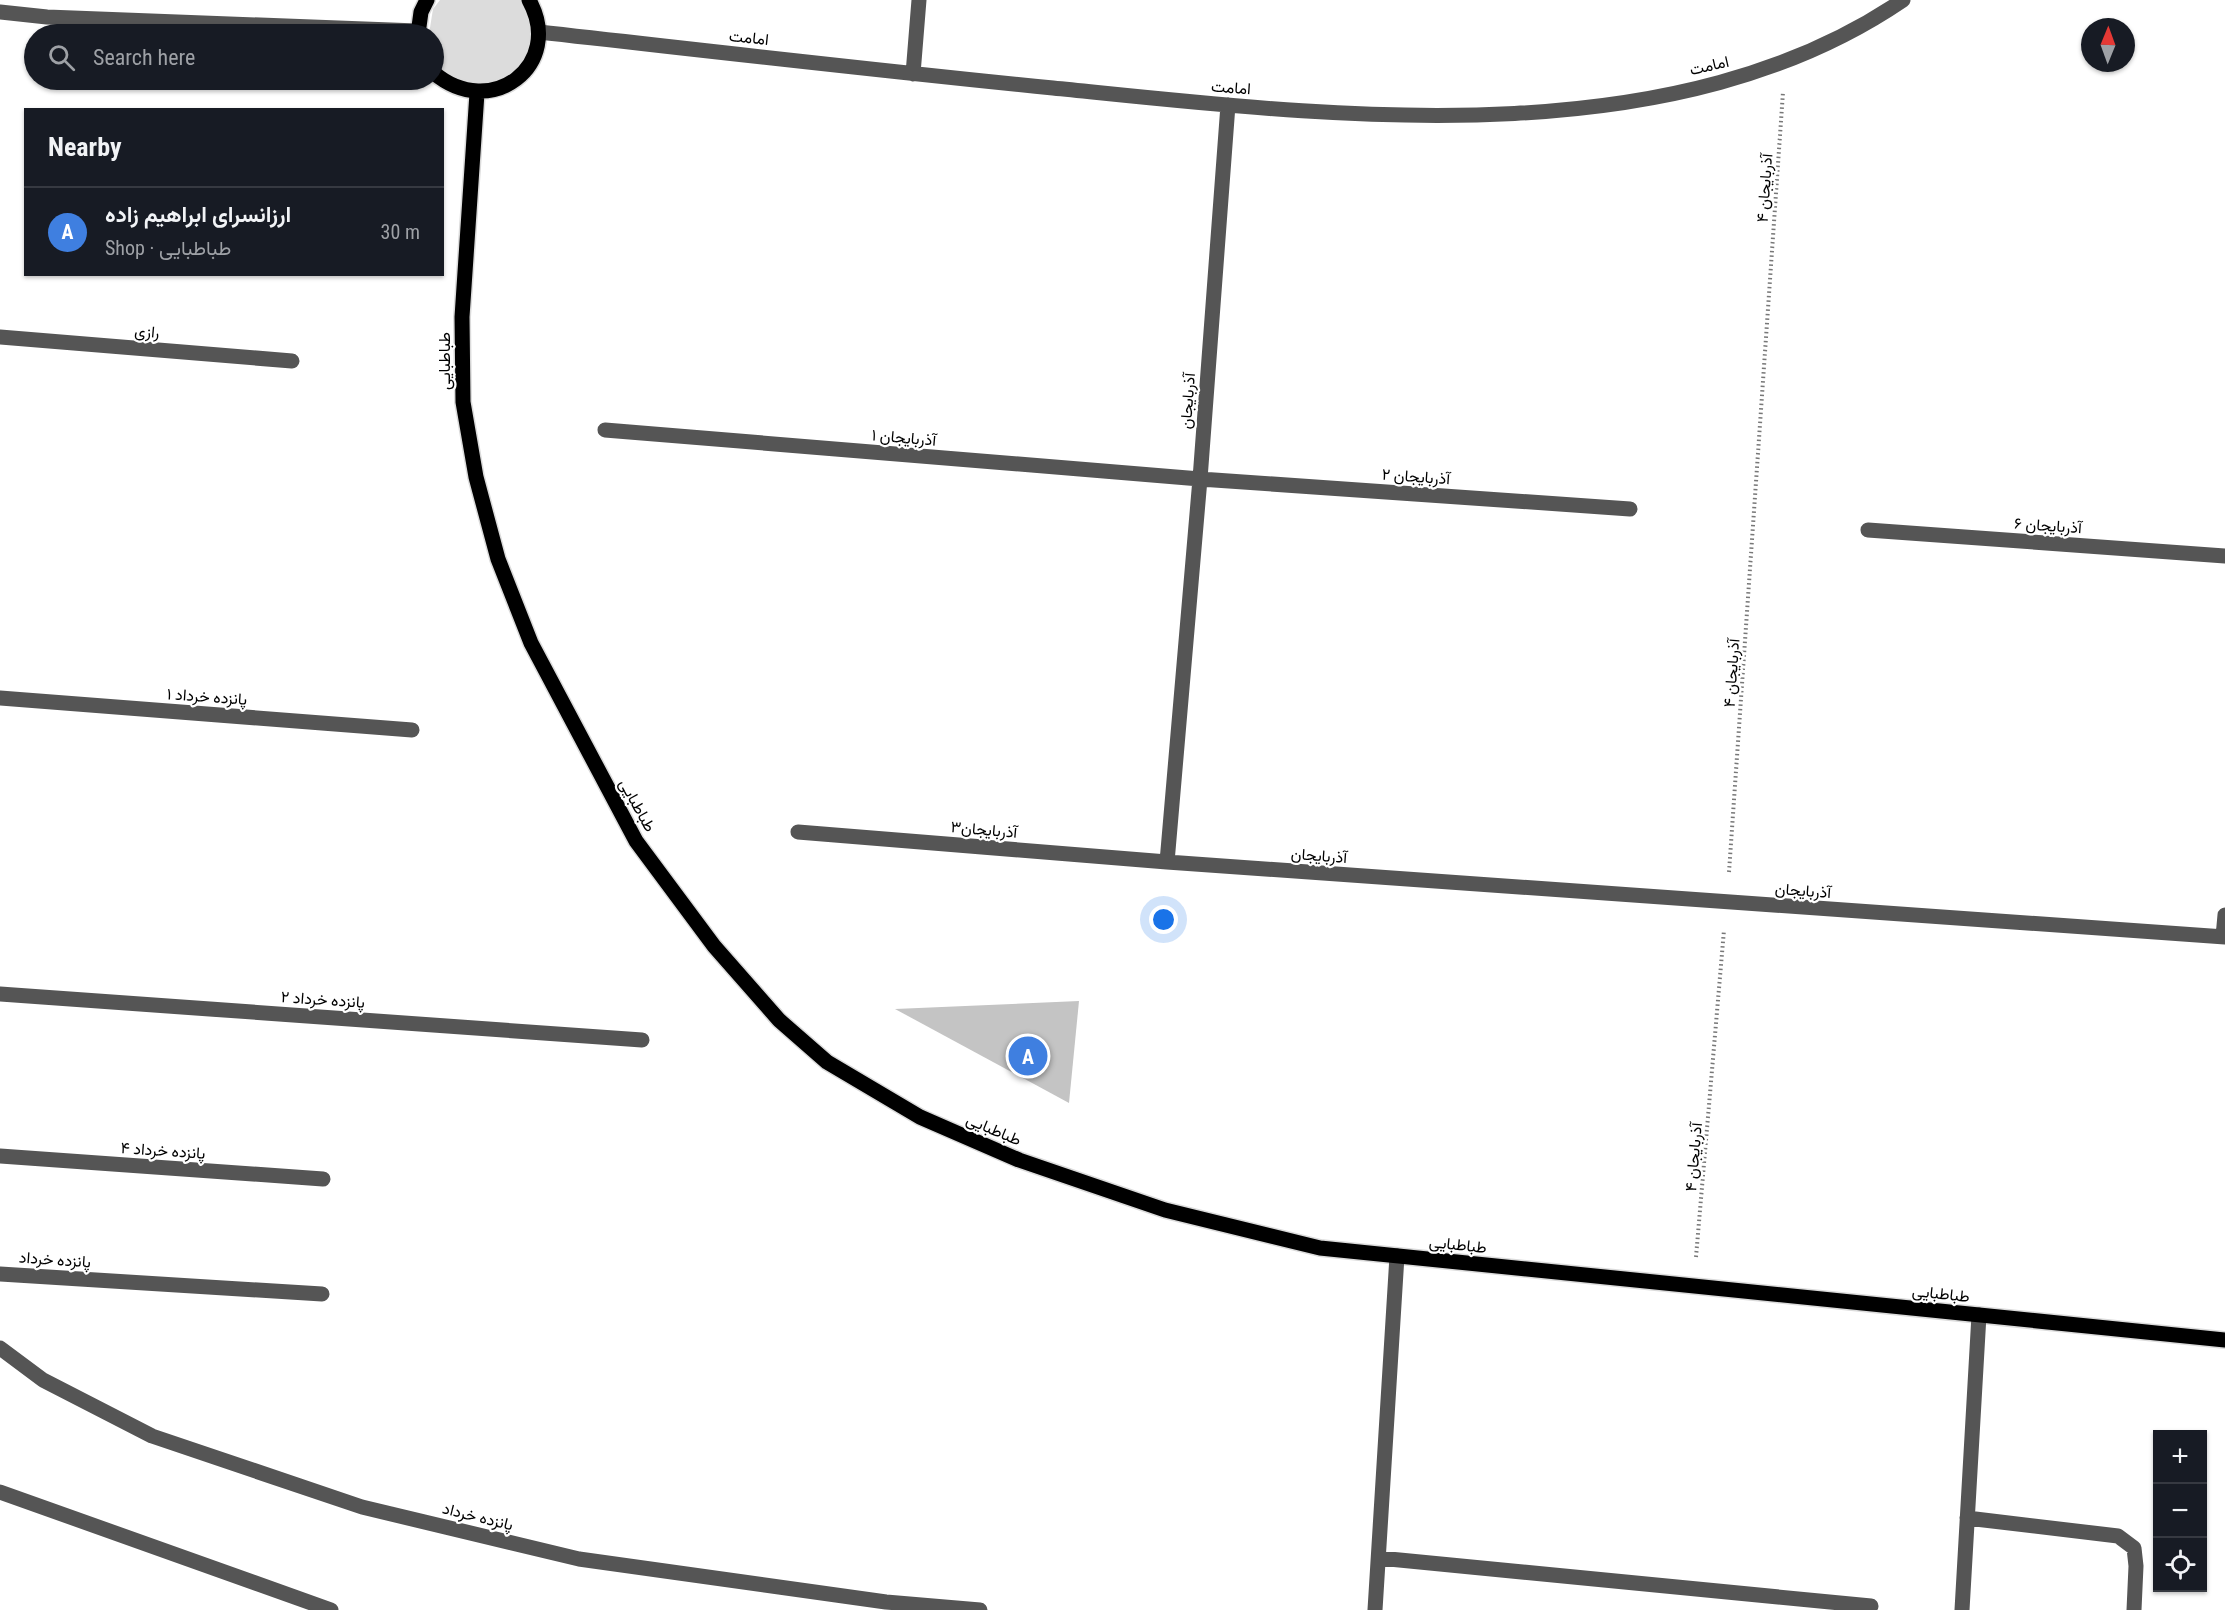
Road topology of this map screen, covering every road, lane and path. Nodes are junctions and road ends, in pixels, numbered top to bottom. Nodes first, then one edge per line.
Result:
1 (427, 0) edge
2 (529, 0) edge
3 (919, 0) edge
4 (1903, 0) edge
5 (0, 12) edge
6 (209, 24) edge
7 (419, 24) edge
8 (539, 32) junction
9 (1785, 62) junction
10 (913, 74) junction
11 (444, 82) edge
12 (477, 93) junction
13 (1228, 105) junction
14 (0, 337) edge
15 (292, 361) dead end
16 (606, 430) dead end
17 (1200, 479) junction
18 (1630, 509) dead end
19 (1868, 530) dead end
20 (2225, 556) edge
21 (0, 698) edge
22 (412, 730) dead end
23 (798, 832) dead end
24 (1167, 862) junction
25 (1727, 903) junction
26 (2225, 915) edge
27 (2224, 937) edge
28 (0, 993) edge
29 (642, 1040) dead end
30 (0, 1156) edge
31 (323, 1179) dead end
32 (1397, 1256) junction
33 (0, 1274) edge
34 (1694, 1286) junction
35 (322, 1294) dead end
36 (1979, 1315) junction
37 (2225, 1340) edge
38 (0, 1348) edge
39 (0, 1492) edge
40 (1967, 1518) junction
41 (1379, 1558) junction
42 (1871, 1606) dead end
43 (331, 1610) edge
44 (980, 1610) edge
45 (1375, 1610) edge
46 (1962, 1610) edge
47 (2134, 1610) edge

1 - 7 main road
2 - 8 main road
3 - 10 street
4 - 9 street, امامت
5 - 6 street
8 - 10 street, امامت
8 - 12 main road
9 - 13 street, امامت
9 - 25 path, آذربایجان ۴
10 - 13 street, امامت
11 - 12 main road
12 - 32 main road, طباطبایی
13 - 17 street, آذربایجان
14 - 15 street, رازی
16 - 17 street, آذربایجان ۱
17 - 18 street, آذربایجان ۲
17 - 24 street, آذربایجان
19 - 20 street, آذربایجان ۶
21 - 22 street, پانزده خرداد ۱
23 - 24 street, آذربایجان۳
24 - 25 street, آذربایجان
25 - 27 street, آذربایجان
25 - 34 path, آذربایجان ۴
26 - 27 street
28 - 29 street, پانزده خرداد ۲
30 - 31 street, پانزده خرداد ۴
32 - 34 main road, طباطبایی
32 - 41 street
33 - 35 street, پانزده خرداد
34 - 36 main road, طباطبایی
36 - 37 main road, طباطبایی
36 - 40 street
38 - 44 street, پانزده خرداد
39 - 43 street
40 - 46 street
40 - 47 street
41 - 42 street
41 - 45 street

